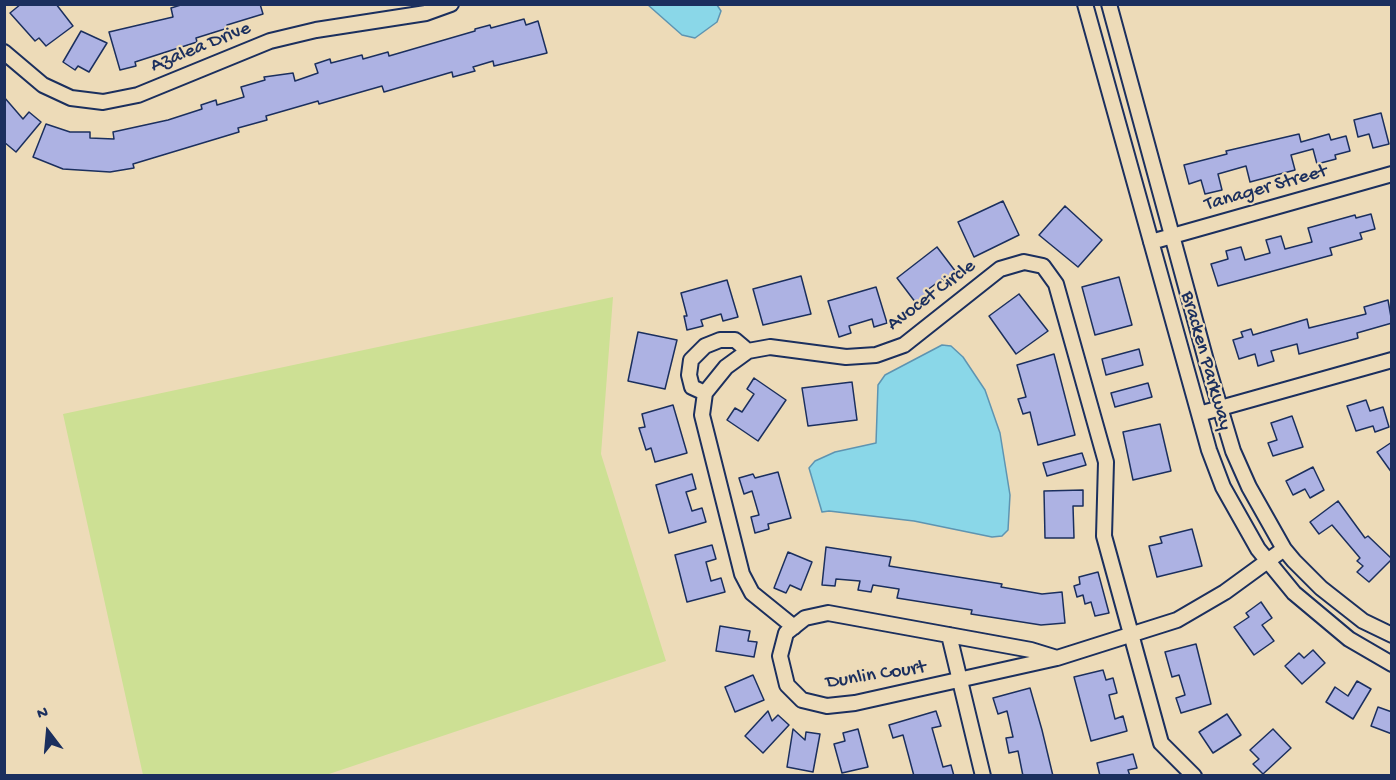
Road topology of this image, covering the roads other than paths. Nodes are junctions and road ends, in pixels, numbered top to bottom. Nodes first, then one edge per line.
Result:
1 (451, 4) edge
2 (1085, 4) edge
3 (1109, 4) edge
4 (4, 52) edge
5 (1142, 122) junction
6 (1120, 129) junction
7 (1392, 174) edge
8 (1173, 236) junction
9 (1151, 243) junction
10 (748, 351) junction
11 (1392, 360) edge
12 (705, 393) junction
13 (1220, 406) junction
14 (1199, 414) junction
15 (1284, 549) junction
16 (1267, 561) junction
17 (794, 627) junction
18 (1130, 634) junction
19 (949, 635) junction
20 (1392, 635) edge
21 (1056, 658) junction
22 (1392, 664) edge
23 (959, 681) junction
24 (984, 776) edge
25 (1194, 776) edge

1 - 4 street, Azalea Drive
2 - 6 street, Bracken Parkway
3 - 5 street, Bracken Parkway
5 - 6 street
5 - 8 street, Bracken Parkway
6 - 9 street, Bracken Parkway
7 - 8 street, Tanager Street
8 - 9 street, Tanager Street
8 - 13 street, Bracken Parkway
9 - 14 street, Bracken Parkway
10 - 12 street
10 - 12 street
10 - 18 street, Avocet Circle
11 - 13 street
12 - 17 street
13 - 14 street
13 - 15 street, Bracken Parkway
14 - 16 street, Bracken Parkway
15 - 16 street, Dunlin Court
15 - 20 street, Bracken Parkway
16 - 18 street, Dunlin Court
16 - 22 street, Bracken Parkway
17 - 19 street, Dunlin Court
17 - 23 street, Dunlin Court
18 - 21 street, Dunlin Court
18 - 25 street, Avocet Circle
19 - 21 street, Dunlin Court
19 - 23 street
21 - 23 street, Dunlin Court
23 - 24 street

